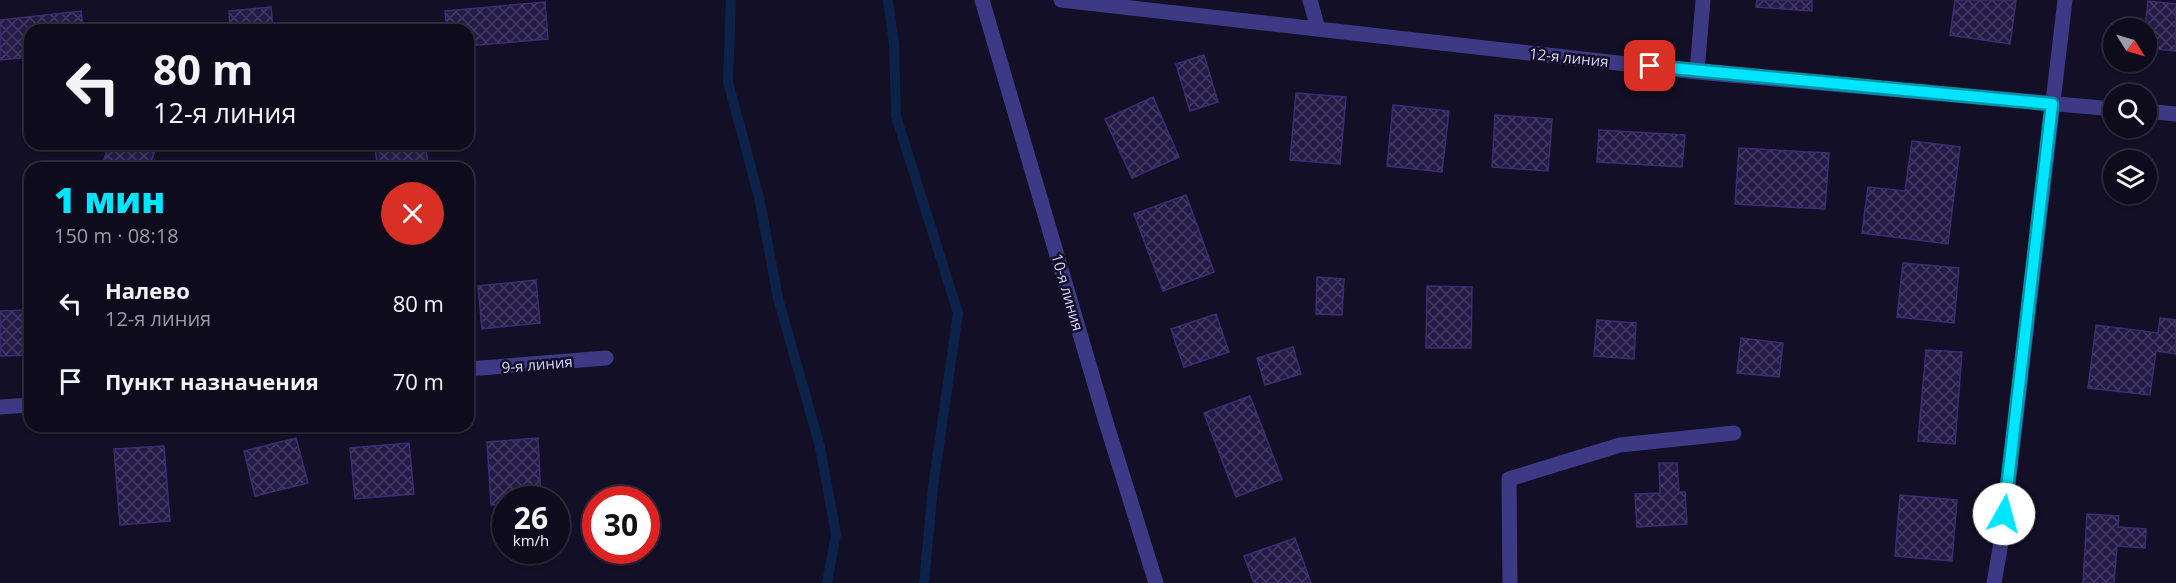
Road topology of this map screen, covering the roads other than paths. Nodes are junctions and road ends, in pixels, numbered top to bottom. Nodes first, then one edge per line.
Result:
1 (982, 0) edge
2 (1061, 0) edge
3 (1310, 0) edge
4 (1703, 0) edge
5 (2065, 0) edge
6 (1318, 29) junction
7 (1697, 72) junction
8 (2052, 104) junction
9 (2103, 108) edge
10 (2157, 112) edge
11 (2176, 114) edge
12 (606, 358) dead end
13 (474, 369) edge
14 (24, 405) edge
15 (0, 407) edge
16 (1734, 434) dead end
17 (1156, 583) edge
18 (1510, 583) edge
19 (1994, 583) edge

1 - 17 street, 10-я линия
2 - 6 street, 12-я линия
3 - 6 street
4 - 7 street
5 - 8 street
6 - 7 street, 12-я линия
7 - 8 street, 12-я линия
8 - 9 street, 12-я линия
8 - 19 street
10 - 11 street
12 - 13 street, 9-я линия
14 - 15 street
16 - 18 street

